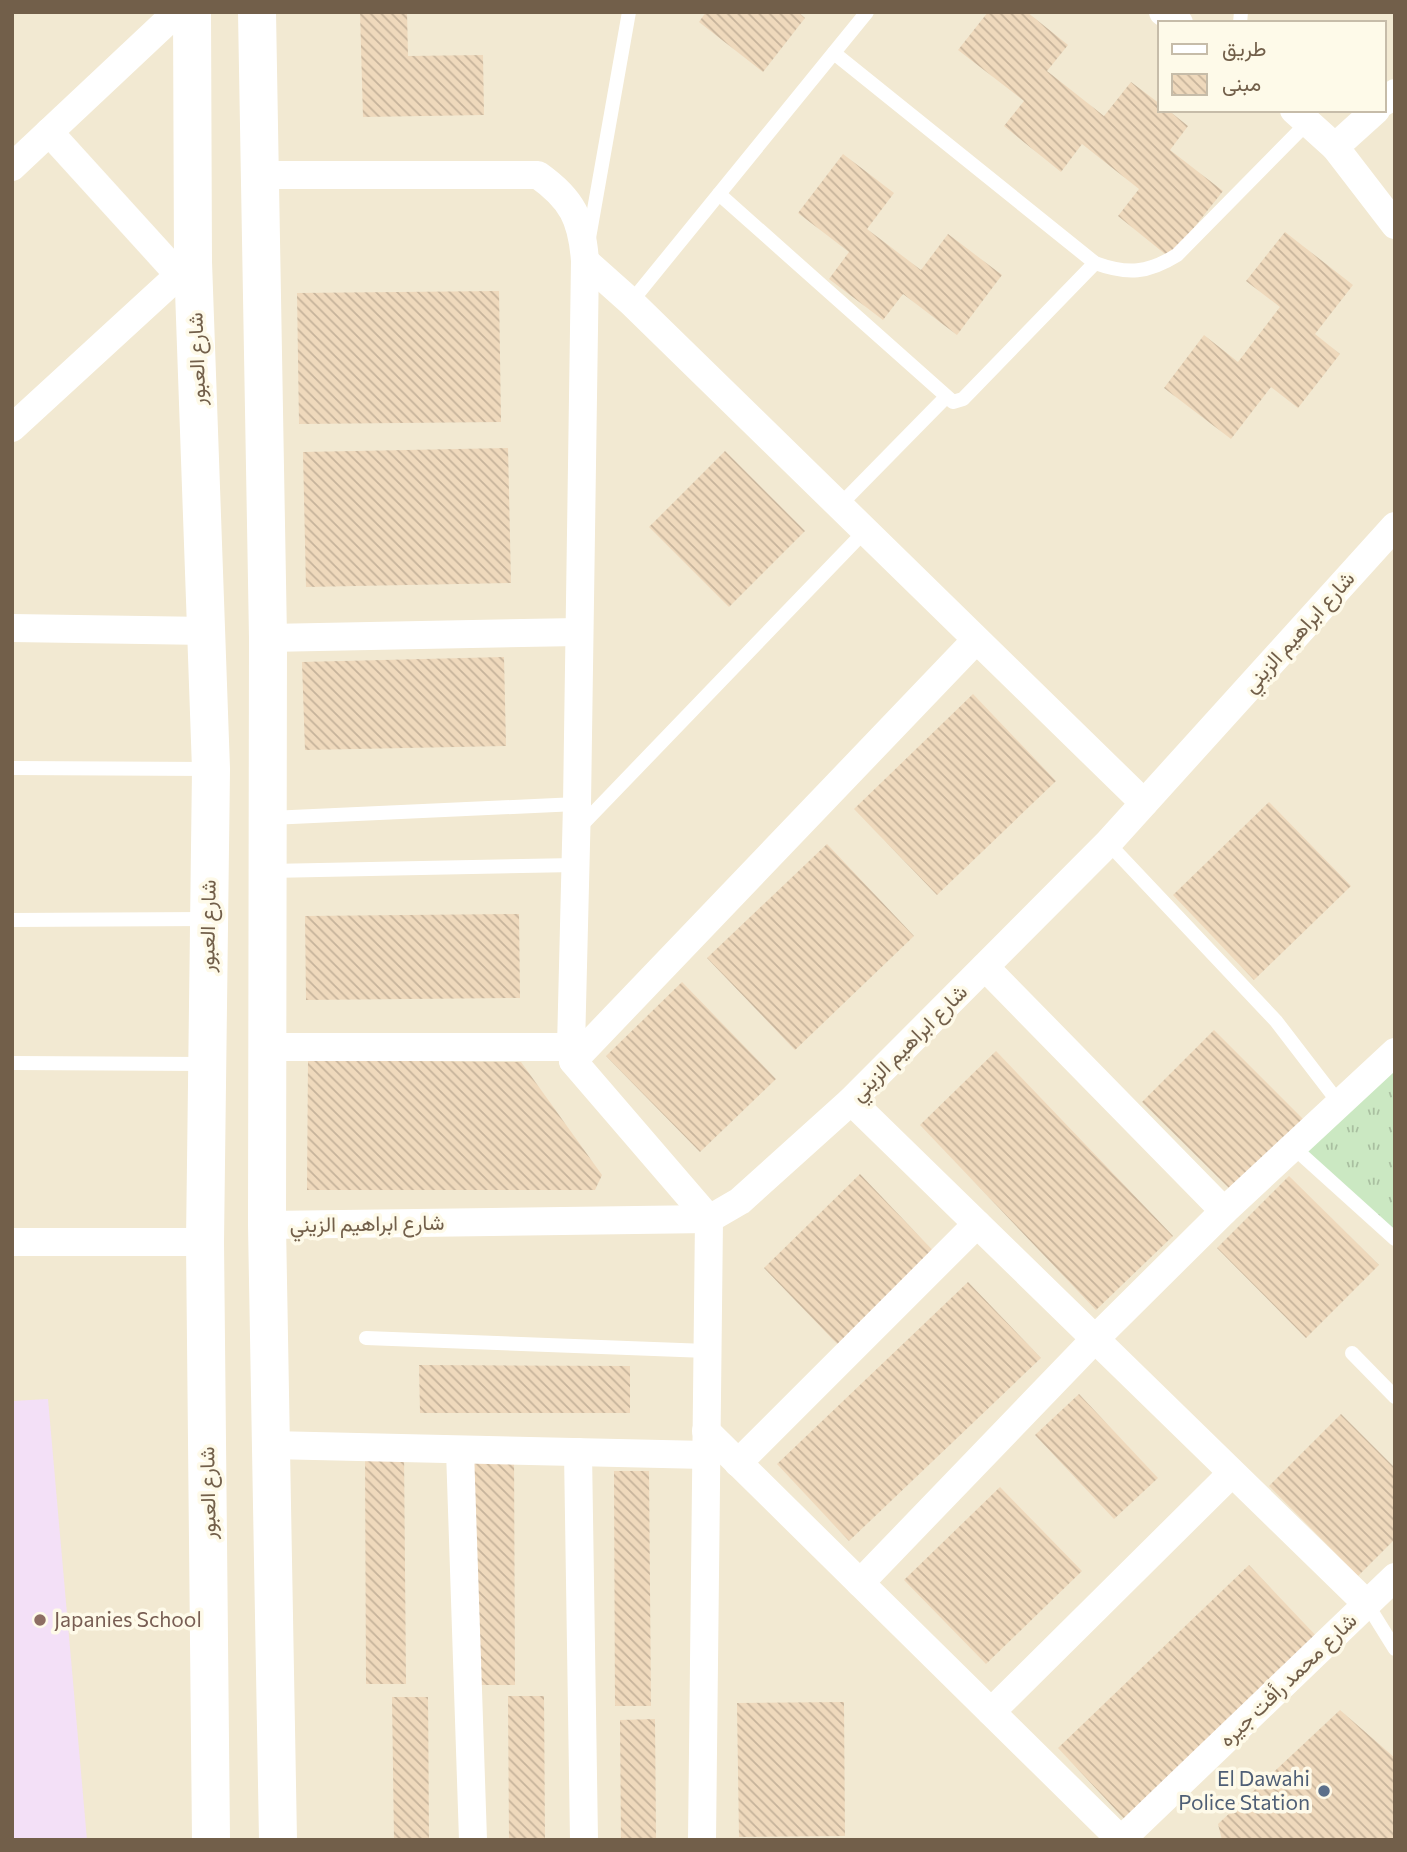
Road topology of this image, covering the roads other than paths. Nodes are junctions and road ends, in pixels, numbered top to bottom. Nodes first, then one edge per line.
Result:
1 (177, 12) edge
2 (192, 12) edge
3 (257, 12) edge
4 (629, 12) edge
5 (867, 12) edge
6 (834, 52) junction
7 (1374, 112) edge
8 (1301, 116) edge
9 (50, 132) junction
10 (1335, 147) junction
11 (12, 167) edge
12 (259, 175) junction
13 (719, 194) junction
14 (1395, 225) edge
15 (584, 261) junction
16 (1095, 263) junction
17 (186, 268) junction
18 (631, 302) junction
19 (946, 397) junction
20 (12, 428) edge
21 (839, 506) junction
22 (1395, 526) edge
23 (865, 531) junction
24 (12, 628) edge
25 (208, 631) junction
26 (579, 632) junction
27 (268, 638) junction
28 (976, 640) junction
29 (12, 768) edge
30 (211, 769) junction
31 (1144, 803) junction
32 (577, 817) junction
33 (269, 818) junction
34 (1108, 843) junction
35 (576, 864) junction
36 (267, 871) junction
37 (208, 919) junction
38 (12, 920) edge
39 (985, 967) junction
40 (267, 1047) junction
41 (1395, 1052) edge
42 (572, 1054) junction
43 (12, 1063) edge
44 (208, 1064) junction
45 (851, 1101) junction
46 (1339, 1103) junction
47 (207, 1110) junction
48 (267, 1113) junction
49 (1293, 1147) junction
50 (1224, 1211) junction
51 (709, 1219) junction
52 (977, 1224) junction
53 (267, 1225) junction
54 (1395, 1239) edge
55 (12, 1242) edge
56 (205, 1242) junction
57 (366, 1338) dead end
58 (1095, 1339) junction
59 (707, 1351) junction
60 (1352, 1353) dead end
61 (1395, 1397) edge
62 (706, 1443) junction
63 (271, 1445) junction
64 (460, 1450) junction
65 (578, 1452) junction
66 (738, 1463) junction
67 (1232, 1473) junction
68 (1395, 1577) edge
69 (860, 1583) junction
70 (1367, 1604) junction
71 (1395, 1649) edge
72 (991, 1712) junction
73 (211, 1840) edge
74 (278, 1840) edge
75 (473, 1840) edge
76 (584, 1840) edge
77 (702, 1840) edge
78 (1121, 1840) edge

1 - 9 street
2 - 17 street, شارع العبور
3 - 12 street
4 - 15 lane
5 - 6 lane
6 - 13 lane
6 - 16 lane
7 - 10 street
8 - 10 street
8 - 16 lane
9 - 11 street
9 - 17 street
10 - 14 street
12 - 15 street
12 - 27 street
13 - 18 lane
13 - 19 lane
15 - 18 street
15 - 26 street
16 - 19 lane
17 - 20 street
17 - 25 street, شارع العبور
18 - 21 street
19 - 21 lane
21 - 23 street
22 - 31 street, شارع ابراهيم الزيني
23 - 28 street
23 - 32 lane
24 - 25 street
25 - 30 street, شارع العبور
26 - 27 street
26 - 32 street
27 - 33 street
28 - 31 street
28 - 42 street
29 - 30 lane
30 - 37 street, شارع العبور
31 - 34 street, شارع ابراهيم الزيني
32 - 33 lane
32 - 35 street
33 - 36 street
34 - 39 street, شارع ابراهيم الزيني
34 - 46 lane
35 - 36 lane
35 - 42 street
36 - 40 street
37 - 38 lane
37 - 44 street, شارع العبور
39 - 45 street, شارع ابراهيم الزيني
39 - 50 street
40 - 42 street
40 - 48 street
41 - 46 street
42 - 51 street
43 - 44 lane
44 - 47 street, شارع العبور
45 - 51 street, شارع ابراهيم الزيني
45 - 52 street
46 - 49 street
47 - 48 street
47 - 56 street, شارع العبور
48 - 53 street
49 - 50 street
49 - 54 lane
50 - 58 street
51 - 53 street, شارع ابراهيم الزيني
51 - 59 street
52 - 58 street
52 - 66 street
53 - 63 street
55 - 56 street
56 - 73 street, شارع العبور
57 - 59 lane
58 - 67 street
58 - 69 street
59 - 62 street
60 - 61 lane
62 - 65 street
62 - 66 street
62 - 77 street
63 - 64 street
63 - 74 street
64 - 65 street
64 - 75 street
65 - 76 street
66 - 69 street
67 - 70 street
67 - 72 street
68 - 70 street, شارع محمد رأفت جيره
69 - 72 street
70 - 71 lane
70 - 78 street, شارع محمد رأفت جيره
72 - 78 street

